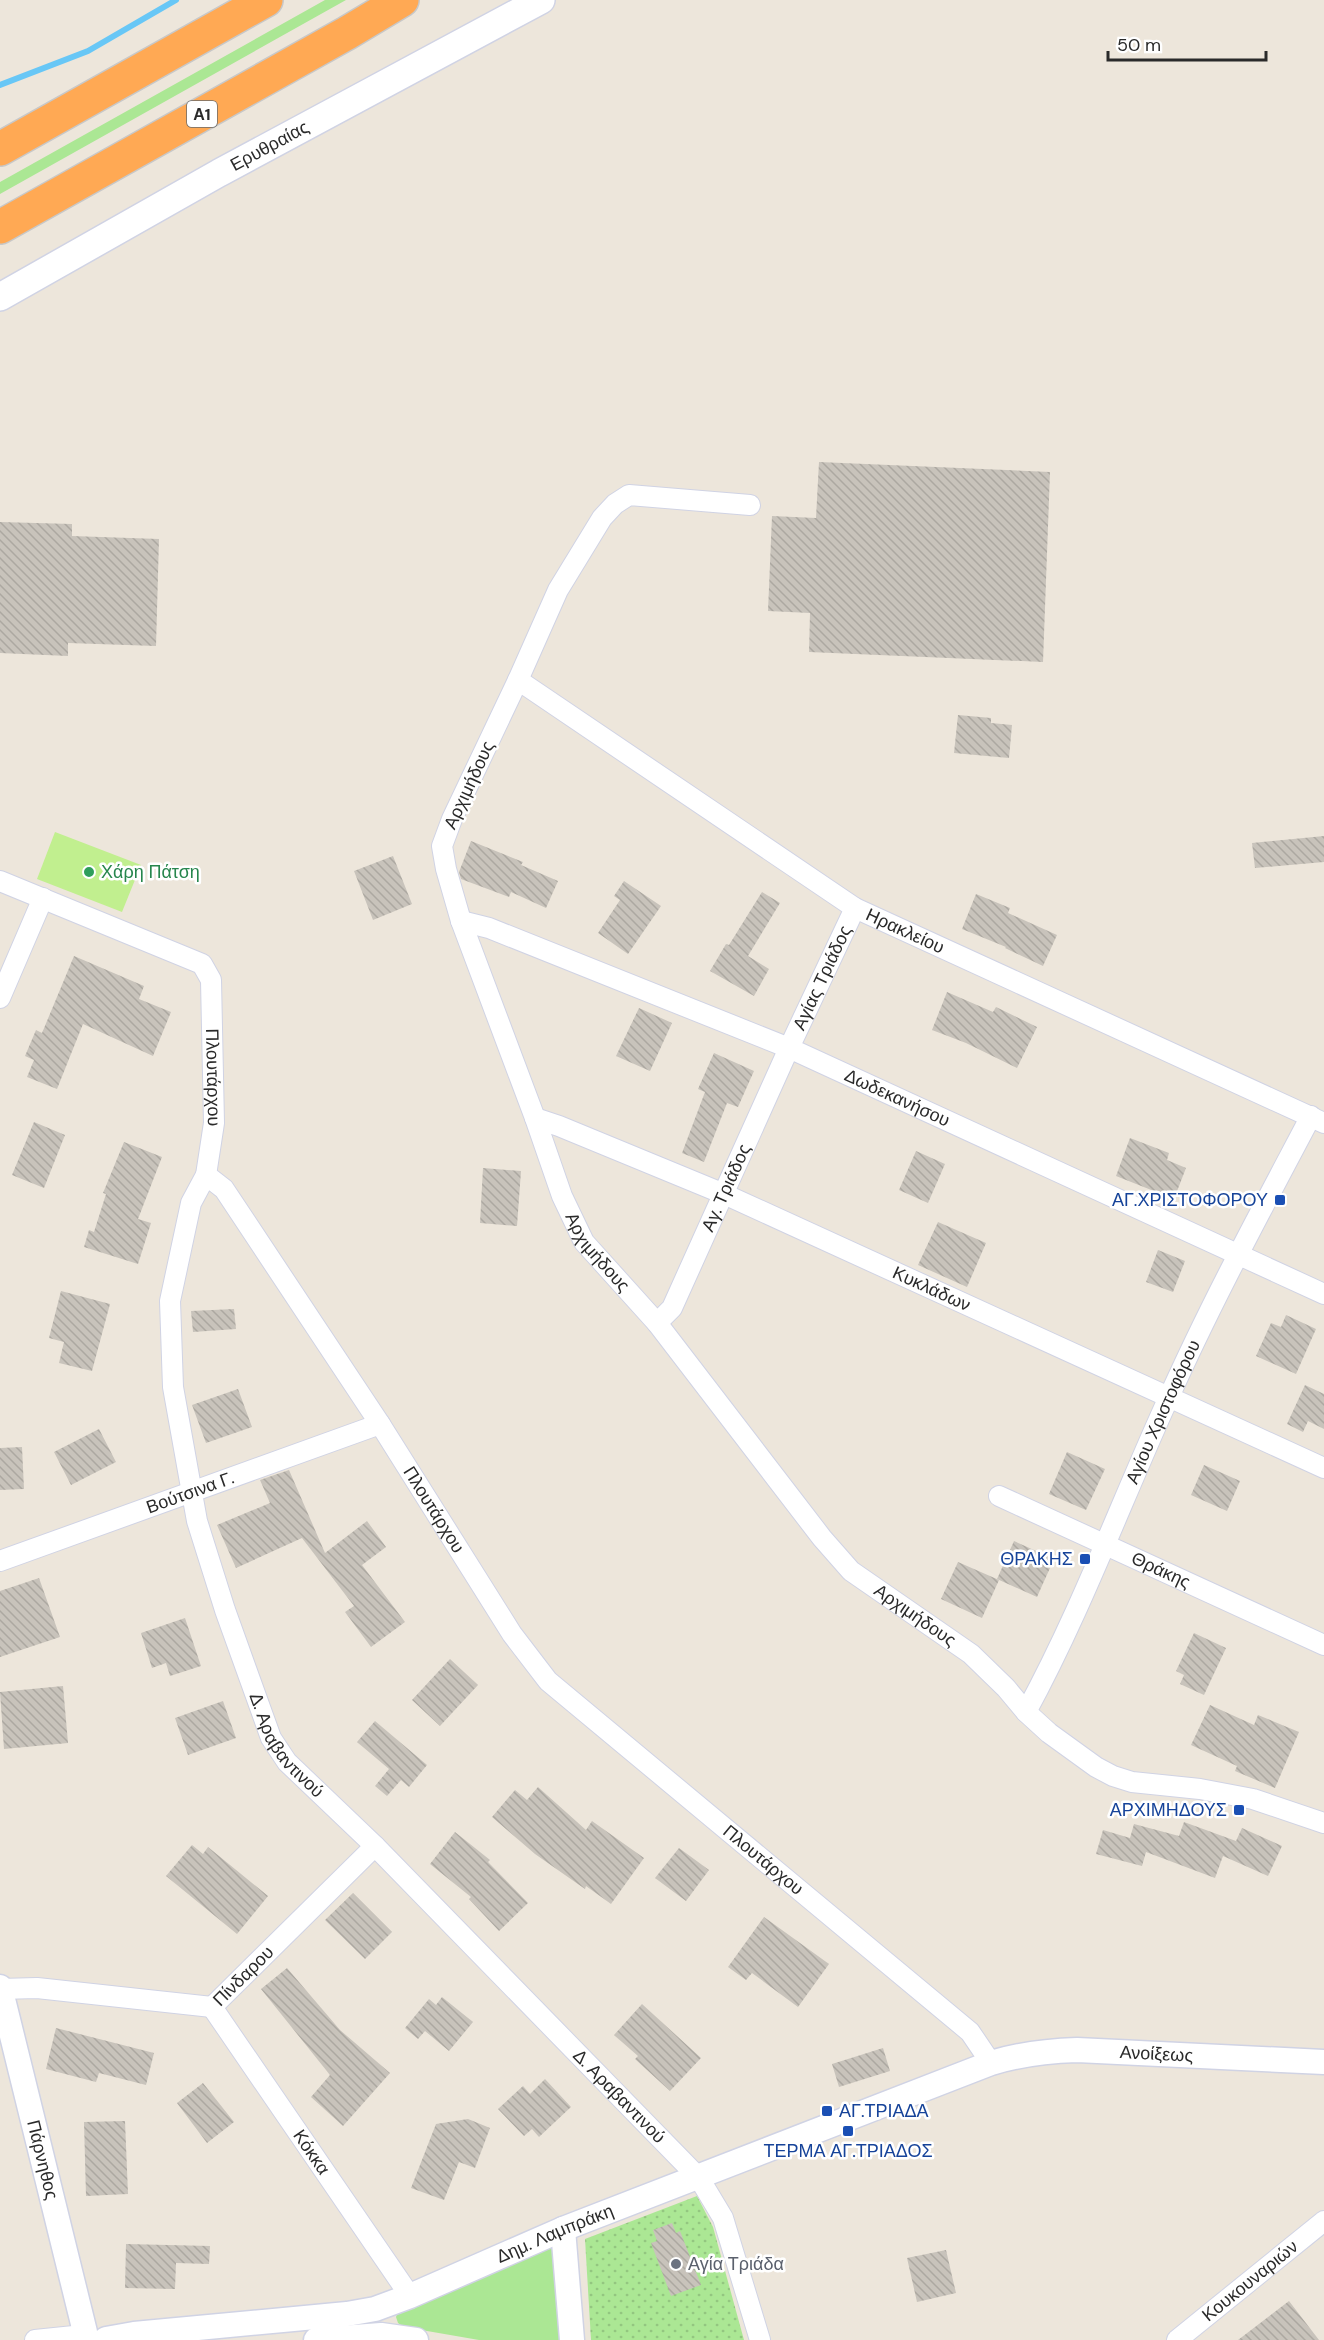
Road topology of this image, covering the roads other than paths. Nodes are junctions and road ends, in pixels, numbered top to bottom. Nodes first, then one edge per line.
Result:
1 (266, 0) edge
2 (402, 0) edge
3 (541, 0) edge
4 (0, 148) edge
5 (0, 227) edge
6 (0, 297) edge
7 (750, 505) dead end
8 (519, 680) junction
9 (0, 881) edge
10 (43, 898) junction
11 (855, 908) junction
12 (461, 921) junction
13 (0, 999) edge
14 (789, 1048) junction
15 (535, 1118) junction
16 (1317, 1119) edge
17 (206, 1175) junction
18 (724, 1194) junction
19 (1238, 1254) junction
20 (1324, 1294) edge
21 (657, 1323) junction
22 (1169, 1396) junction
23 (380, 1424) junction
24 (1324, 1468) edge
25 (191, 1491) junction
26 (999, 1496) dead end
27 (1105, 1545) junction
28 (0, 1561) edge
29 (1324, 1645) edge
30 (1026, 1712) junction
31 (1324, 1823) edge
32 (375, 1846) junction
33 (0, 1988) edge
34 (212, 2007) junction
35 (1324, 2062) edge
36 (991, 2063) junction
37 (699, 2178) junction
38 (1324, 2221) edge
39 (563, 2229) junction
40 (410, 2296) junction
41 (88, 2337) edge
42 (35, 2340) edge
43 (316, 2340) edge
44 (416, 2340) edge
45 (572, 2340) edge
46 (760, 2340) edge
47 (1178, 2340) edge

1 - 4 highway
2 - 5 highway, Α1
3 - 6 main road, Ερυθραίας
7 - 8 street, Αρχιμήδους
8 - 11 street, Ηρακλείου
8 - 12 street, Αρχιμήδους
9 - 10 street, Πλουτάρχου
10 - 13 street
10 - 17 street, Πλουτάρχου
11 - 14 street, Αγίας Τριάδος
11 - 16 street, Ηρακλείου
12 - 14 street, Δωδεκανήσου
12 - 15 street, Αρχιμήδους
14 - 18 street, Αγ. Τριάδος
14 - 19 street, Δωδεκανήσου
15 - 18 street, Κυκλάδων
15 - 21 street, Αρχιμήδους
16 - 19 street, Αγίου Χριστοφόρου
17 - 23 street, Πλουτάρχου
17 - 25 street, Δ. Αραβαντινού
18 - 21 street, Αγ. Τριάδος
18 - 22 street, Κυκλάδων
19 - 20 street, Δωδεκανήσου
19 - 22 street, Αγίου Χριστοφόρου
21 - 30 street, Αρχιμήδους
22 - 24 street, Κυκλάδων
22 - 27 street, Αγίου Χριστοφόρου
23 - 25 street, Βούτσινα Γ.
23 - 36 street, Πλουτάρχου
25 - 28 street, Βούτσινα Γ.
25 - 32 street, Δ. Αραβαντινού
26 - 27 street, Θράκης
27 - 29 street, Θράκης
27 - 30 street, Αγίου Χριστοφόρου
30 - 31 street, Αρχιμήδους
32 - 34 street, Πίνδαρου
32 - 37 street, Δ. Αραβαντινού
33 - 34 street, Πίνδαρου
33 - 41 street, Πάρνηθος
34 - 40 street, Κόκκα
35 - 36 street, Ανοίξεως
36 - 37 street, Δημ. Λαμπράκη
37 - 39 street, Δημ. Λαμπράκη
37 - 46 street, Δ. Αραβαντινού
38 - 47 street, Κουκουναριών
39 - 40 street, Δημ. Λαμπράκη
39 - 45 street
40 - 41 street, Δημ. Λαμπράκη
41 - 42 street
43 - 44 street

